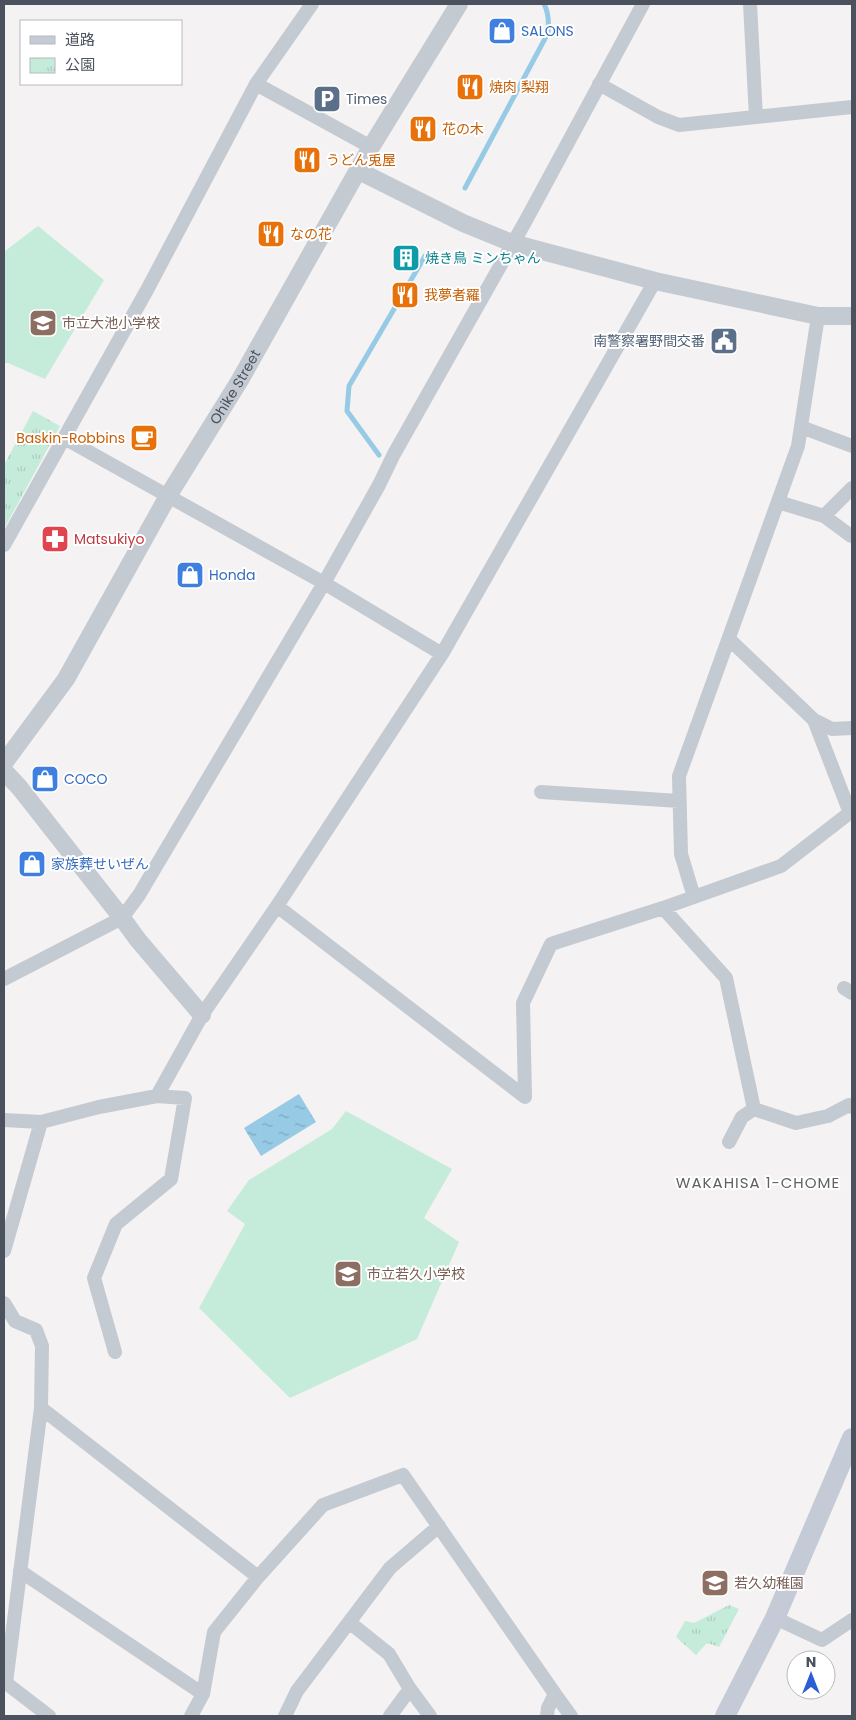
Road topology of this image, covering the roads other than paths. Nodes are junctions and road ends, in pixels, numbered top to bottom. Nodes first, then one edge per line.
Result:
1 (312, 4) edge
2 (459, 4) edge
3 (643, 4) edge
4 (750, 4) edge
5 (256, 84) junction
6 (600, 84) junction
7 (852, 107) edge
8 (756, 117) junction
9 (371, 147) junction
10 (359, 171) junction
11 (512, 244) junction
12 (655, 281) junction
13 (818, 316) junction
14 (852, 316) edge
15 (801, 427) junction
16 (64, 438) junction
17 (852, 446) edge
18 (852, 488) edge
19 (168, 496) junction
20 (778, 502) junction
21 (824, 516) junction
22 (851, 536) dead end
23 (4, 545) edge
24 (324, 583) junction
25 (729, 639) junction
26 (442, 654) junction
27 (814, 720) junction
28 (852, 728) edge
29 (4, 763) edge
30 (4, 771) edge
31 (541, 792) dead end
32 (679, 801) junction
33 (851, 812) edge
34 (694, 897) junction
35 (277, 906) junction
36 (663, 908) junction
37 (122, 918) junction
38 (4, 979) edge
39 (202, 1015) junction
40 (157, 1096) junction
41 (851, 1104) edge
42 (754, 1109) junction
43 (4, 1120) edge
44 (41, 1122) junction
45 (729, 1142) dead end
46 (4, 1251) edge
47 (4, 1303) edge
48 (115, 1352) dead end
49 (41, 1408) junction
50 (852, 1438) edge
51 (438, 1526) junction
52 (20, 1571) junction
53 (258, 1577) junction
54 (775, 1618) junction
55 (852, 1620) edge
56 (349, 1622) junction
57 (410, 1689) junction
58 (203, 1694) junction
59 (555, 1694) junction
60 (50, 1716) edge
61 (191, 1716) edge
62 (285, 1716) edge
63 (390, 1716) edge
64 (430, 1716) edge
65 (547, 1716) edge
66 (571, 1716) edge
67 (725, 1716) edge

1 - 5 street
2 - 9 street, Ohike Street
3 - 6 street
4 - 8 street
5 - 9 street
5 - 16 street
6 - 8 street
6 - 11 street
7 - 8 street
9 - 10 street, Ohike Street
10 - 11 street
10 - 19 street, Ohike Street
11 - 12 street
11 - 24 street
12 - 13 street
12 - 26 street
13 - 14 street
13 - 15 street
15 - 17 street
15 - 20 street
16 - 19 street
16 - 23 street
18 - 21 street
19 - 24 street
19 - 29 street, Ohike Street
20 - 21 street
20 - 25 street
21 - 22 street
24 - 26 street
24 - 37 street
25 - 27 street
25 - 32 street
26 - 35 street
27 - 28 street
27 - 33 street
30 - 37 street
31 - 32 street
32 - 34 street
33 - 34 street
34 - 36 street
35 - 36 street
35 - 39 street
36 - 42 street
37 - 38 street
37 - 39 street
39 - 40 street
40 - 44 street
40 - 48 street
41 - 42 street
42 - 45 street
43 - 44 street
44 - 46 street
47 - 49 street
49 - 52 street
49 - 53 street
50 - 54 main road
51 - 53 street
51 - 56 street
51 - 59 street
52 - 58 street
52 - 60 street
53 - 58 street
54 - 55 street
54 - 67 main road
56 - 57 street
56 - 62 street
57 - 63 street
57 - 64 street
58 - 61 street
59 - 65 street
59 - 66 street

